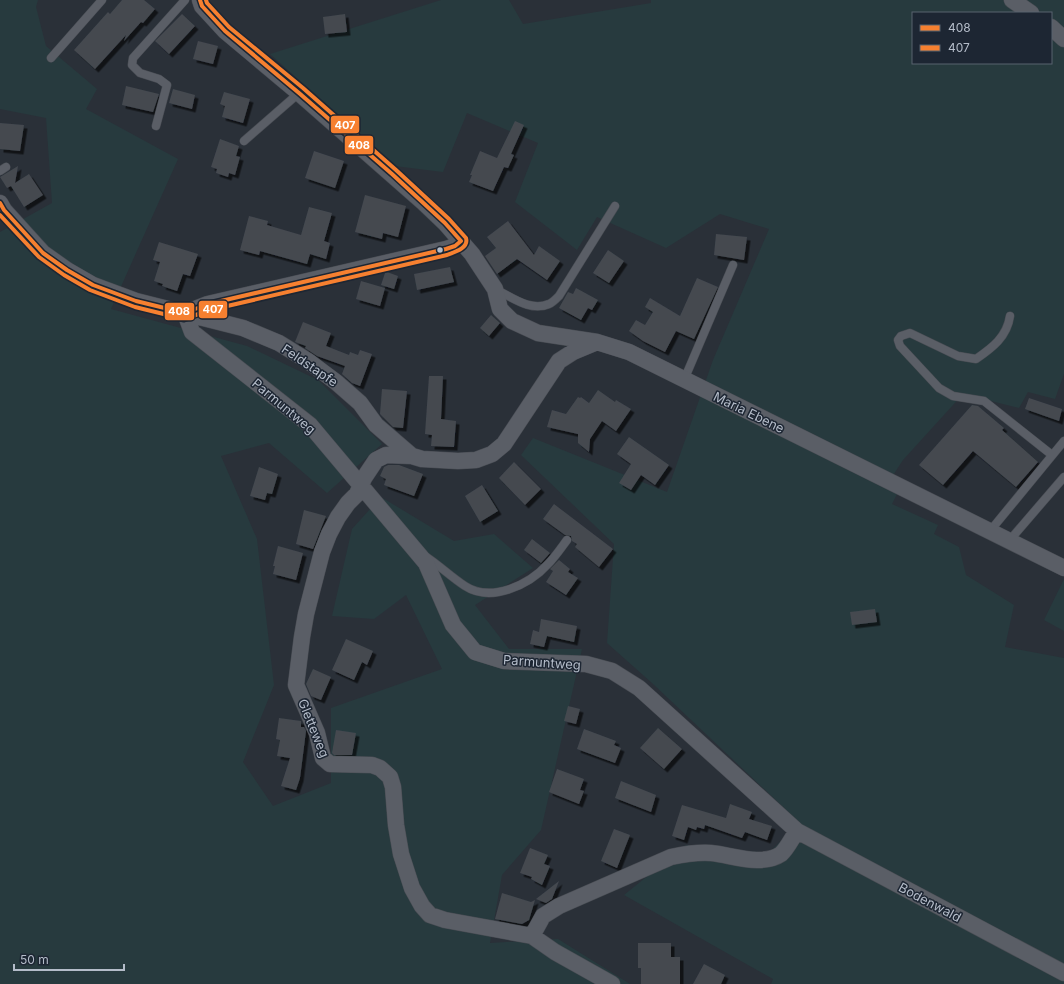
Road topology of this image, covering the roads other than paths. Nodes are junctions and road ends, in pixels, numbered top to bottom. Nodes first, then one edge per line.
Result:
1 (102, 0) edge
2 (185, 0) edge
3 (200, 0) edge
4 (1012, 0) edge
5 (1030, 12) edge
6 (1052, 28) edge
7 (1064, 39) edge
8 (51, 58) dead end
9 (298, 93) junction
10 (156, 126) dead end
11 (244, 141) dead end
12 (0, 203) edge
13 (615, 206) dead end
14 (461, 241) junction
15 (733, 265) dead end
16 (494, 289) junction
17 (185, 313) junction
18 (1010, 316) dead end
19 (597, 342) junction
20 (684, 380) junction
21 (1064, 441) edge
22 (412, 456) junction
23 (1052, 456) junction
24 (1064, 477) edge
25 (361, 486) junction
26 (990, 531) junction
27 (567, 540) dead end
28 (1009, 541) junction
29 (414, 549) junction
30 (1064, 568) edge
31 (797, 831) junction
32 (532, 936) junction
33 (1064, 973) edge
34 (612, 984) edge

1 - 8 lane
2 - 10 lane
3 - 9 street, Maria Ebene
4 - 5 street
6 - 7 street
9 - 11 lane
9 - 14 street, Maria Ebene
12 - 17 street, Feldstapfe
13 - 16 lane
14 - 16 street, Maria Ebene
14 - 17 street
15 - 20 lane
16 - 19 street, Maria Ebene
17 - 22 street, Feldstapfe
17 - 25 street, Parmuntweg
18 - 23 lane
19 - 20 street, Maria Ebene
19 - 22 street
20 - 26 street, Maria Ebene
21 - 23 lane
22 - 25 street
23 - 26 lane
24 - 28 lane
25 - 29 street, Parmuntweg
25 - 32 street, Gletteweg
26 - 28 street, Maria Ebene
27 - 29 lane
28 - 30 street, Maria Ebene
29 - 31 street, Parmuntweg
31 - 32 street
31 - 33 street, Bodenwald
32 - 34 street

